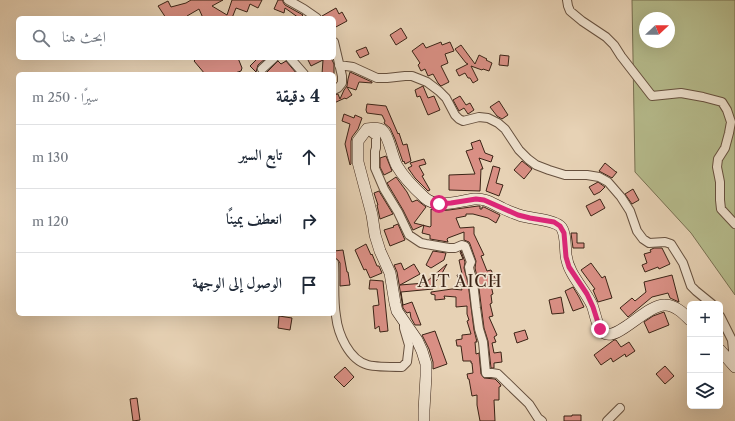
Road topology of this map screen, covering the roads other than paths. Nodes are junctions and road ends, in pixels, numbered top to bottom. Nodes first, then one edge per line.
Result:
1 (288, 0) edge
2 (568, 0) edge
3 (314, 16) edge
4 (336, 51) edge
5 (272, 60) edge
6 (292, 60) edge
7 (339, 65) junction
8 (262, 69) dead end
9 (302, 72) edge
10 (336, 89) edge
11 (367, 129) junction
12 (735, 224) edge
13 (708, 301) edge
14 (336, 316) edge
15 (687, 317) edge
16 (404, 322) junction
17 (723, 322) edge
18 (723, 353) edge
19 (734, 366) edge
20 (620, 408) dead end
21 (424, 421) edge
22 (542, 421) edge
23 (607, 421) edge

1 - 3 street
2 - 12 street
4 - 7 street
5 - 8 street
6 - 9 street
7 - 10 street
7 - 13 street
11 - 15 main road
11 - 16 main road
11 - 22 street
14 - 16 street
16 - 21 main road
17 - 19 street
18 - 19 main road
20 - 23 street

